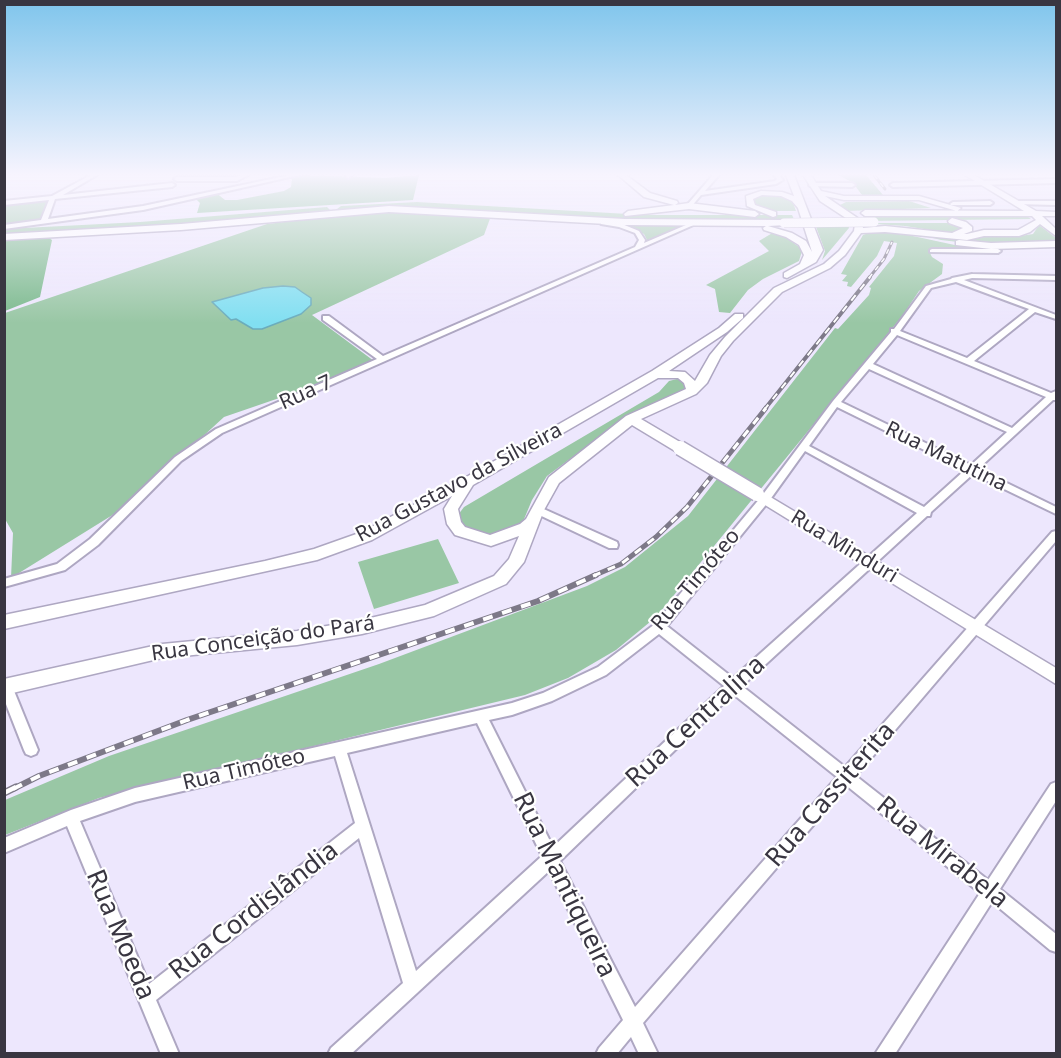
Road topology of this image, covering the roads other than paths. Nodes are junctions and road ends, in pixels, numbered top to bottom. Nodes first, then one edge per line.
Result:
1 (22, 224) edge
2 (67, 224) edge
3 (204, 224) edge
4 (608, 224) edge
5 (692, 224) edge
6 (744, 224) edge
7 (809, 224) edge
8 (856, 224) edge
9 (963, 224) edge
10 (965, 224) edge
11 (1032, 224) edge
12 (4, 227) edge
13 (859, 227) junction
14 (906, 231) junction
15 (999, 232) junction
16 (4, 237) edge
17 (643, 244) junction
18 (1056, 244) edge
19 (964, 247) junction
20 (1056, 250) edge
21 (932, 251) dead end
22 (804, 266) junction
23 (1041, 278) junction
24 (1056, 278) edge
25 (954, 279) junction
26 (1056, 283) edge
27 (1034, 309) junction
28 (1056, 317) edge
29 (326, 318) dead end
30 (894, 331) junction
31 (383, 360) junction
32 (673, 361) junction
33 (969, 362) junction
34 (868, 365) junction
35 (708, 367) junction
36 (656, 374) junction
37 (692, 391) junction
38 (1055, 396) edge
39 (836, 403) junction
40 (631, 419) junction
41 (1012, 431) junction
42 (803, 446) junction
43 (970, 468) junction
44 (473, 479) junction
45 (761, 496) junction
46 (1056, 511) edge
47 (926, 513) junction
48 (535, 515) junction
49 (1056, 535) edge
50 (613, 545) dead end
51 (870, 563) junction
52 (4, 583) edge
53 (4, 622) edge
54 (659, 627) junction
55 (977, 628) junction
56 (1056, 676) edge
57 (5, 686) edge
58 (733, 686) junction
59 (480, 716) junction
60 (339, 748) junction
61 (31, 750) dead end
62 (847, 776) junction
63 (1056, 789) edge
64 (71, 817) junction
65 (363, 826) junction
66 (4, 846) edge
67 (552, 858) junction
68 (990, 891) junction
69 (1056, 944) edge
70 (412, 985) junction
71 (146, 997) junction
72 (633, 1022) junction
73 (170, 1053) edge
74 (337, 1053) edge
75 (605, 1053) edge
76 (649, 1053) edge
77 (884, 1053) edge

1 - 12 street
2 - 12 main road
3 - 16 main road
4 - 17 street
5 - 17 street, Rua 7
6 - 22 main road
7 - 22 main road
8 - 13 main road
9 - 13 main road
10 - 15 main road
11 - 15 main road
13 - 14 main road
13 - 35 main road
14 - 15 main road
14 - 19 main road
17 - 31 street, Rua 7
18 - 19 main road
19 - 20 main road
19 - 21 street
22 - 32 main road, Rua Gustavo da Silveira
23 - 24 street, Rua Timóteo
23 - 25 street, Rua Timóteo
23 - 26 street
25 - 27 street
25 - 30 street, Rua Timóteo
27 - 28 street
27 - 33 street
29 - 31 street
30 - 33 street
30 - 34 street, Rua Timóteo
31 - 52 street, Rua 7
32 - 35 main road
32 - 36 main road, Rua Gustavo da Silveira
33 - 38 street
34 - 39 street, Rua Timóteo
34 - 41 street
35 - 37 main road
36 - 37 main road
36 - 44 main road, Rua Gustavo da Silveira
37 - 40 main road, Rua Conceição do Pará
38 - 41 street, Rua Centralina
39 - 42 street, Rua Timóteo
39 - 43 street, Rua Matutina
40 - 45 main road, Rua Minduri, bridge
40 - 48 main road, Rua Conceição do Pará
41 - 43 street, Rua Centralina
42 - 45 street, Rua Timóteo
42 - 47 street
43 - 46 street, Rua Matutina
43 - 47 street, Rua Centralina
44 - 48 main road
44 - 53 main road, Rua Gustavo da Silveira
45 - 51 main road, Rua Minduri
45 - 54 street, Rua Timóteo
47 - 51 street, Rua Centralina
48 - 50 street
48 - 57 main road, Rua Conceição do Pará
49 - 55 street, Rua Cassiterita
51 - 55 main road, Rua Minduri
51 - 58 street, Rua Centralina
54 - 58 street, Rua Mirabela
54 - 59 street, Rua Timóteo
55 - 56 main road, Rua Minduri
55 - 62 street, Rua Cassiterita
57 - 61 street
58 - 62 street, Rua Mirabela
58 - 67 street, Rua Centralina
59 - 60 street, Rua Timóteo
59 - 67 street, Rua Mantiqueira
60 - 64 street, Rua Timóteo
60 - 65 street
62 - 68 street, Rua Mirabela
62 - 72 street, Rua Cassiterita
63 - 68 street
64 - 66 street, Rua Timóteo
64 - 71 street, Rua Moeda
65 - 70 street
65 - 71 street, Rua Cordislândia
67 - 70 street, Rua Centralina
67 - 72 street, Rua Mantiqueira
68 - 69 street, Rua Mirabela
68 - 77 street
70 - 74 street, Rua Centralina
71 - 73 street, Rua Moeda
72 - 75 street, Rua Cassiterita
72 - 76 street, Rua Mantiqueira

